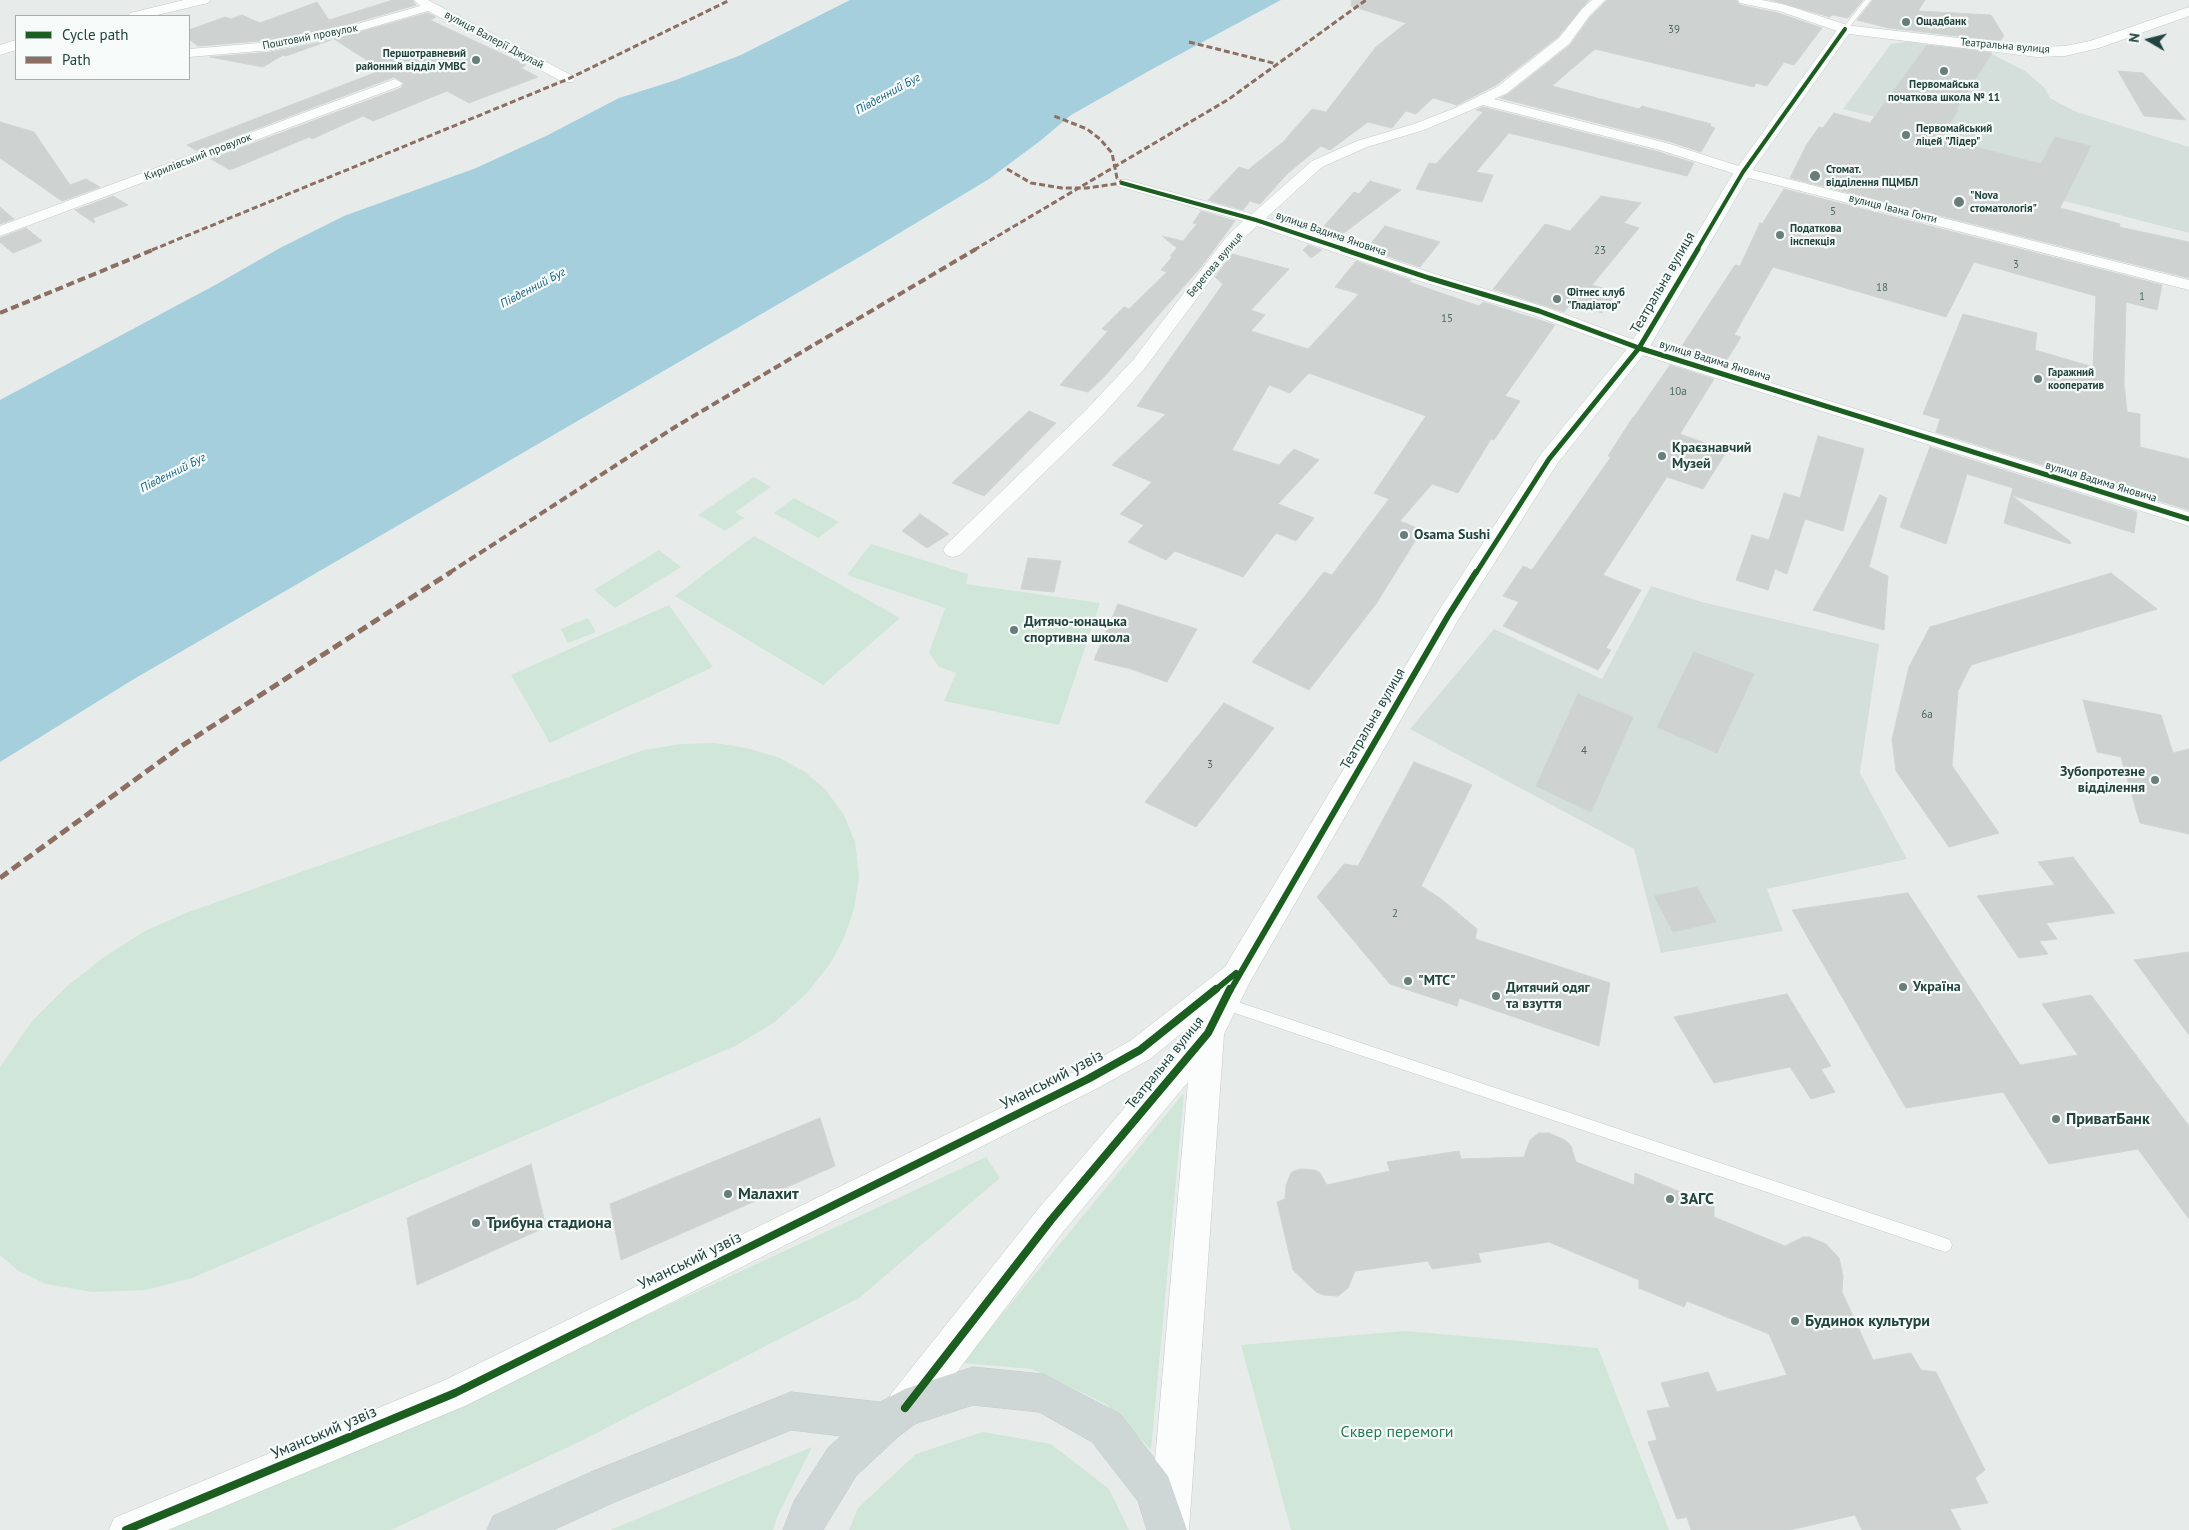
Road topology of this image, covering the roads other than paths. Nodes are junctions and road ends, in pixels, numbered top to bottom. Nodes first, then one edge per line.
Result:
1 (203, 0) edge
2 (1599, 0) edge
3 (1744, 0) edge
4 (1868, 0) edge
5 (424, 3) edge
6 (2189, 10) edge
7 (139, 15) edge
8 (1846, 29) junction
9 (15, 46) edge
10 (0, 50) edge
11 (190, 53) edge
12 (568, 80) dead end
13 (396, 83) dead end
14 (1481, 100) junction
15 (1743, 172) junction
16 (1122, 183) dead end
17 (1256, 220) junction
18 (0, 231) edge
19 (2189, 285) edge
20 (1639, 348) junction
21 (2189, 519) edge
22 (953, 550) dead end
23 (1240, 970) junction
24 (1216, 1018) junction
25 (1945, 1245) dead end
26 (895, 1415) junction
27 (126, 1530) edge
28 (507, 1530) edge
29 (803, 1530) edge
30 (1168, 1530) edge

1 - 7 street
2 - 14 street, Берегова вулиця
3 - 8 street, Театральна вулиця
4 - 8 lane
5 - 11 street, Поштовий провулок
5 - 12 street, вулиця Валерії Джулай
6 - 8 street, Театральна вулиця
8 - 15 street, Театральна вулиця
9 - 10 street
13 - 18 street, Кирилівський провулок
14 - 15 street, вулиця Івана Гонти
14 - 17 street, Берегова вулиця
15 - 19 street, вулиця Івана Гонти
15 - 20 street, Театральна вулиця
16 - 17 street, вулиця Вадима Яновича
17 - 20 street, вулиця Вадима Яновича
17 - 22 street, Берегова вулиця
20 - 21 street, вулиця Вадима Яновича
20 - 23 street, Театральна вулиця
23 - 24 street, Театральна вулиця
23 - 27 street, Уманський узвіз
24 - 25 lane
24 - 26 street, Театральна вулиця
24 - 30 street, Театральна вулиця
26 - 28 main road
26 - 29 main road
26 - 30 main road

